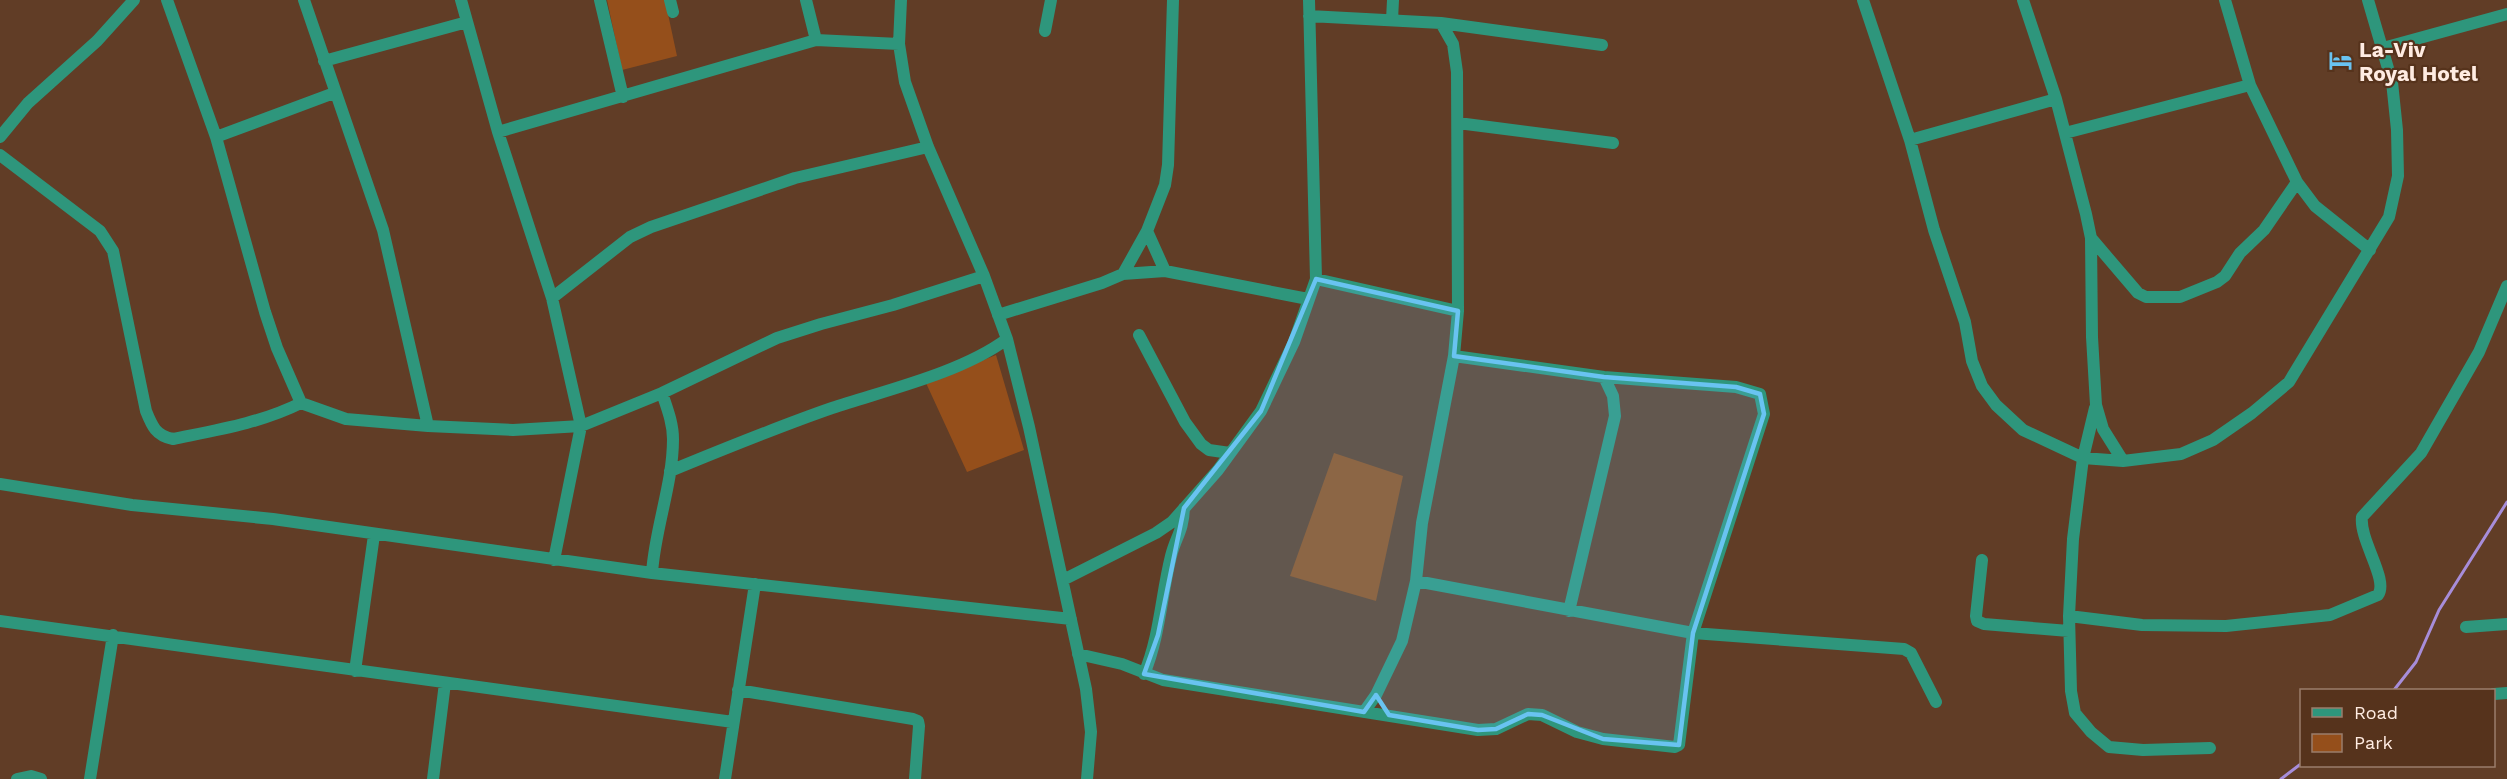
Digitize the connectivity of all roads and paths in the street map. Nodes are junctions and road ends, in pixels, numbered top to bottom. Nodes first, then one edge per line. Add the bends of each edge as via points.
1 (134, 0) edge
2 (167, 0) edge
3 (304, 0) edge
4 (461, 0) edge
5 (600, 0) edge
6 (806, 0) edge
7 (901, 0) edge
8 (1051, 0) edge
9 (1173, 0) edge
10 (1309, 0) edge
11 (1393, 0) edge
12 (1863, 0) edge
13 (2023, 0) edge
14 (2225, 0) edge
15 (2368, 0) edge
16 (2507, 14) edge
17 (1309, 16) junction
18 (1392, 20) junction
19 (467, 22) junction
20 (1441, 22) junction
21 (1046, 31) dead end
22 (816, 40) junction
23 (898, 44) junction
24 (1602, 45) dead end
25 (2383, 48) junction
26 (324, 61) junction
27 (2250, 85) junction
28 (334, 93) junction
29 (623, 97) junction
30 (2056, 99) junction
31 (1458, 123) junction
32 (498, 132) junction
33 (2065, 133) junction
34 (0, 137) edge
35 (216, 137) junction
36 (1910, 140) junction
37 (1613, 143) dead end
38 (928, 147) junction
39 (0, 155) edge
40 (2297, 182) junction
41 (1147, 231) junction
42 (2091, 238) junction
43 (2370, 250) junction
44 (1165, 271) junction
45 (1123, 274) junction
46 (984, 276) junction
47 (1316, 279) junction
48 (2507, 286) edge
49 (552, 298) junction
50 (1308, 299) junction
51 (1458, 311) junction
52 (998, 315) junction
53 (1139, 335) dead end
54 (1007, 339) junction
55 (1454, 356) junction
56 (1604, 377) junction
57 (662, 393) junction
58 (301, 403) junction
59 (2096, 405) junction
60 (428, 426) junction
61 (581, 426) junction
62 (1230, 453) junction
63 (2083, 458) junction
64 (2123, 460) junction
65 (670, 471) junction
66 (0, 484) edge
67 (1184, 508) junction
68 (374, 535) junction
69 (554, 560) junction
70 (1983, 560) dead end
71 (652, 573) junction
72 (1063, 580) junction
73 (1416, 581) junction
74 (755, 584) junction
75 (1569, 611) junction
76 (2069, 616) junction
77 (1071, 619) junction
78 (0, 621) edge
79 (2507, 624) edge
80 (2466, 627) dead end
81 (2069, 631) junction
82 (1693, 633) junction
83 (112, 635) junction
84 (1078, 654) junction
85 (355, 671) junction
86 (1144, 674) junction
87 (445, 683) junction
88 (738, 690) junction
89 (1376, 695) junction
90 (1936, 702) dead end
91 (1364, 711) junction
92 (1389, 715) junction
93 (733, 722) junction
94 (2210, 748) dead end
95 (17, 779) edge
96 (40, 779) edge
97 (90, 779) edge
98 (433, 779) edge
99 (725, 779) edge
100 (915, 779) edge
101 (1087, 779) edge

1 - 34 street via 97,41 28,103
2 - 35 street
3 - 26 street
4 - 19 street
5 - 29 street
6 - 22 street
7 - 23 street
8 - 21 street
9 - 41 street via 1168,165 1165,185
10 - 17 street
11 - 18 street
12 - 36 street
13 - 30 street
14 - 27 street
15 - 25 street
16 - 25 street
17 - 18 street
17 - 47 street
18 - 20 street
19 - 26 street
19 - 32 street
20 - 24 street
20 - 31 street via 1453,44
22 - 23 street
22 - 29 street
23 - 38 street via 904,82
25 - 43 street via 2392,82 2398,176 2389,217
26 - 28 street
27 - 33 street
27 - 40 street
28 - 35 street
28 - 60 street via 383,230
29 - 32 street
30 - 33 street
30 - 36 street
31 - 37 street
31 - 51 street
32 - 49 street
33 - 42 street
35 - 58 street via 265,312
36 - 63 street via 1982,386 2023,430
38 - 46 street
38 - 49 street via 795,178 651,227 630,237
39 - 58 street via 108,240 146,411 154,429 163,437 173,439 254,422
40 - 42 street via 2226,276 2180,297 2160,299 2138,293
40 - 43 street via 2316,206
41 - 44 street
41 - 45 street
42 - 59 street
43 - 64 street via 2289,382 2213,440 2181,454
44 - 45 street
44 - 50 street
45 - 52 street
46 - 52 street
46 - 57 street via 777,338
47 - 50 street
47 - 51 street
48 - 76 street via 2479,352 2421,453 2362,517 2362,534 2380,581 2378,596 2330,615 2226,626 2142,625
49 - 61 street
50 - 62 street via 1274,386
51 - 55 street
52 - 54 street
53 - 62 street via 1185,422 1201,444 1209,450
54 - 65 street via 996,348 947,369 798,420
54 - 72 street
55 - 56 street
55 - 73 street via 1422,523
56 - 75 street via 1613,396 1615,416
56 - 82 street via 1736,387 1760,394 1764,414
57 - 61 street
57 - 65 street via 673,437
58 - 60 street via 346,419
59 - 63 street
59 - 64 street via 2103,429
60 - 61 street via 513,430
61 - 69 street
62 - 67 street
63 - 64 street
63 - 76 street via 2075,512
65 - 71 street
66 - 68 street
67 - 72 street via 1156,533
67 - 86 street via 1182,529 1171,556 1158,634
68 - 69 street
68 - 85 street
69 - 71 street
70 - 81 street via 1977,621
71 - 74 street
72 - 77 street
73 - 75 street
73 - 89 street via 1402,641
74 - 77 street
74 - 88 street
75 - 82 street
76 - 81 street
77 - 84 street
78 - 83 street
79 - 80 street
81 - 94 street via 2070,692 2075,713 2109,747
82 - 90 street via 1904,650 1911,653
82 - 92 street via 1682,740 1675,747 1603,739 1576,732 1542,715 1528,714 1496,729 1478,730
83 - 85 street
83 - 97 street
84 - 86 street via 1122,664
84 - 101 street via 1091,732
85 - 87 street
86 - 91 street
87 - 93 street
87 - 98 street
88 - 93 street
88 - 100 street via 913,719 919,726
89 - 91 street
89 - 92 street
91 - 92 street
93 - 99 street
95 - 96 street

